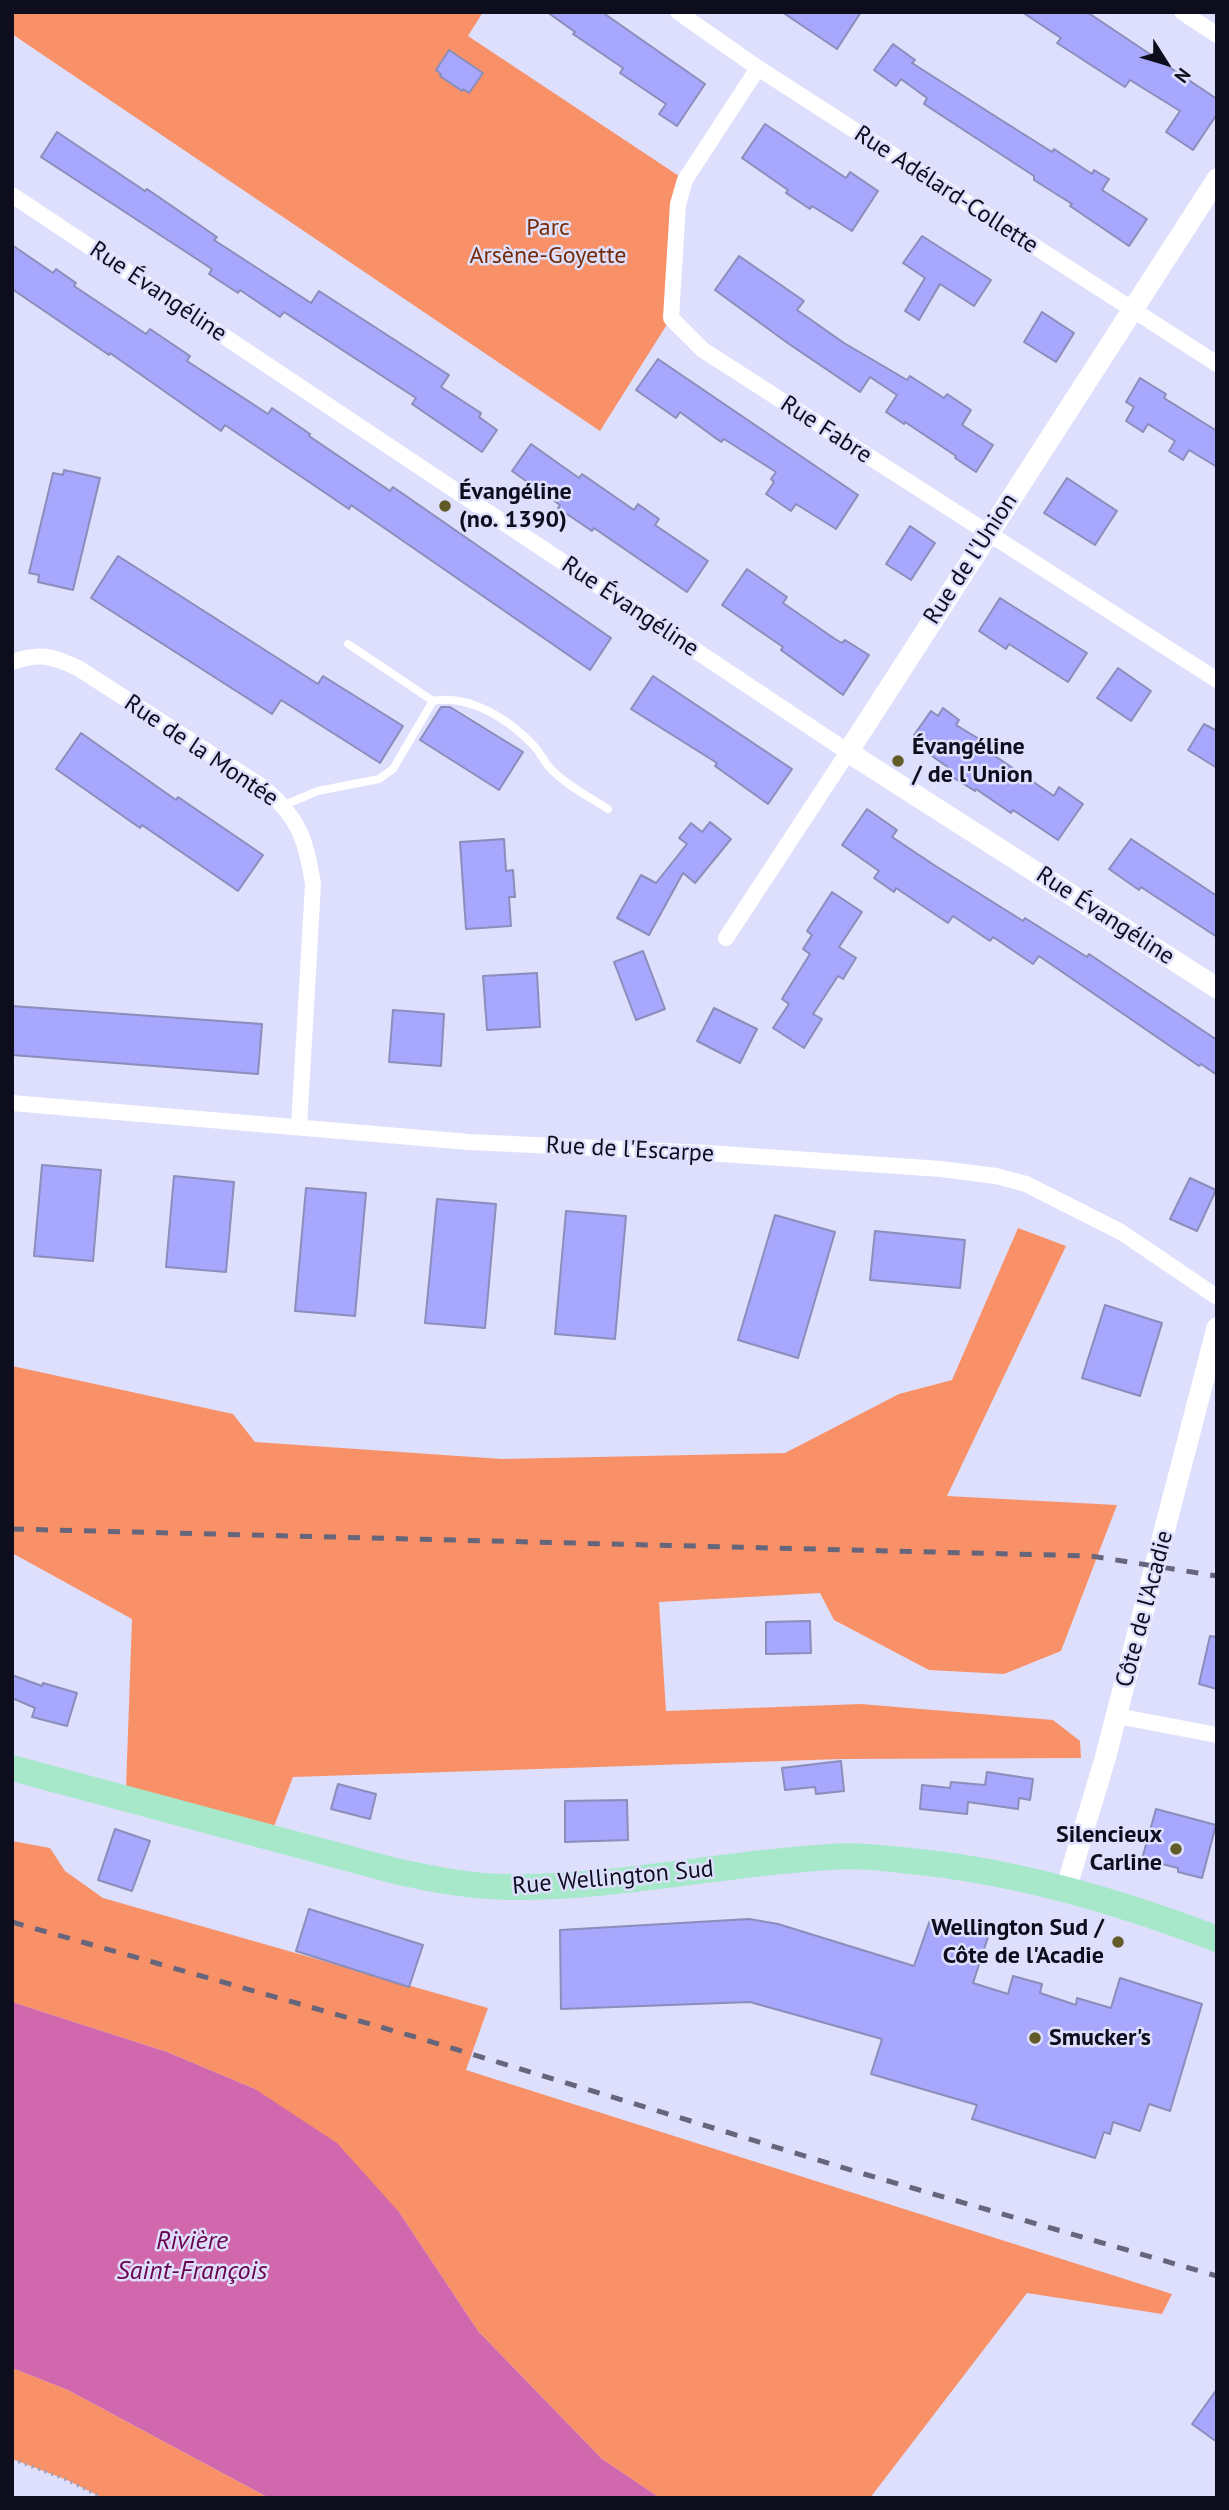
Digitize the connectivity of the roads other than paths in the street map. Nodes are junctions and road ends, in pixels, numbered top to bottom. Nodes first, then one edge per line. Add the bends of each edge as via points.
1 (678, 12) edge
2 (1182, 12) edge
3 (1217, 35) edge
4 (758, 68) junction
5 (1217, 179) edge
6 (12, 195) edge
7 (1133, 311) junction
8 (1217, 364) edge
9 (987, 534) junction
10 (348, 644) dead end
11 (12, 662) edge
12 (1217, 680) edge
13 (433, 701) junction
14 (848, 752) junction
15 (284, 805) junction
16 (608, 809) dead end
17 (726, 938) dead end
18 (1217, 988) edge
19 (12, 1103) edge
20 (299, 1127) junction
21 (1217, 1297) edge
22 (1217, 1328) edge
23 (1117, 1716) junction
24 (1217, 1735) edge
25 (12, 1768) edge
26 (1066, 1889) junction
27 (1217, 1939) edge

1 - 4 street, Rue Adélard-Collette
2 - 3 street
4 - 7 street, Rue Adélard-Collette
4 - 9 street, Rue Fabre via 685,180 678,204 671,318 703,350
5 - 7 street, Rue de l'Union
6 - 14 street, Rue Évangéline
7 - 8 street, Rue Adélard-Collette
7 - 9 street, Rue de l'Union
9 - 12 street, Rue Fabre
9 - 14 street, Rue de l'Union
10 - 13 lane
11 - 15 street, Rue de la Montée via 37,654 78,668
13 - 15 lane via 393,769 379,779 318,791
13 - 16 lane via 465,701 500,718 535,746 551,770
14 - 17 street, Rue de l'Union
14 - 18 street, Rue Évangéline
15 - 20 street, Rue de la Montée via 300,830 313,884
19 - 20 street, Rue de l'Escarpe
20 - 21 street, Rue de l'Escarpe via 996,1176 1026,1184 1121,1232
22 - 23 street, Côte de l'Acadie
23 - 24 street
23 - 26 street, Côte de l'Acadie
25 - 26 main road, Rue Wellington Sud via 394,1871 468,1884 563,1886 764,1863 867,1857 983,1870
26 - 27 main road, Rue Wellington Sud

